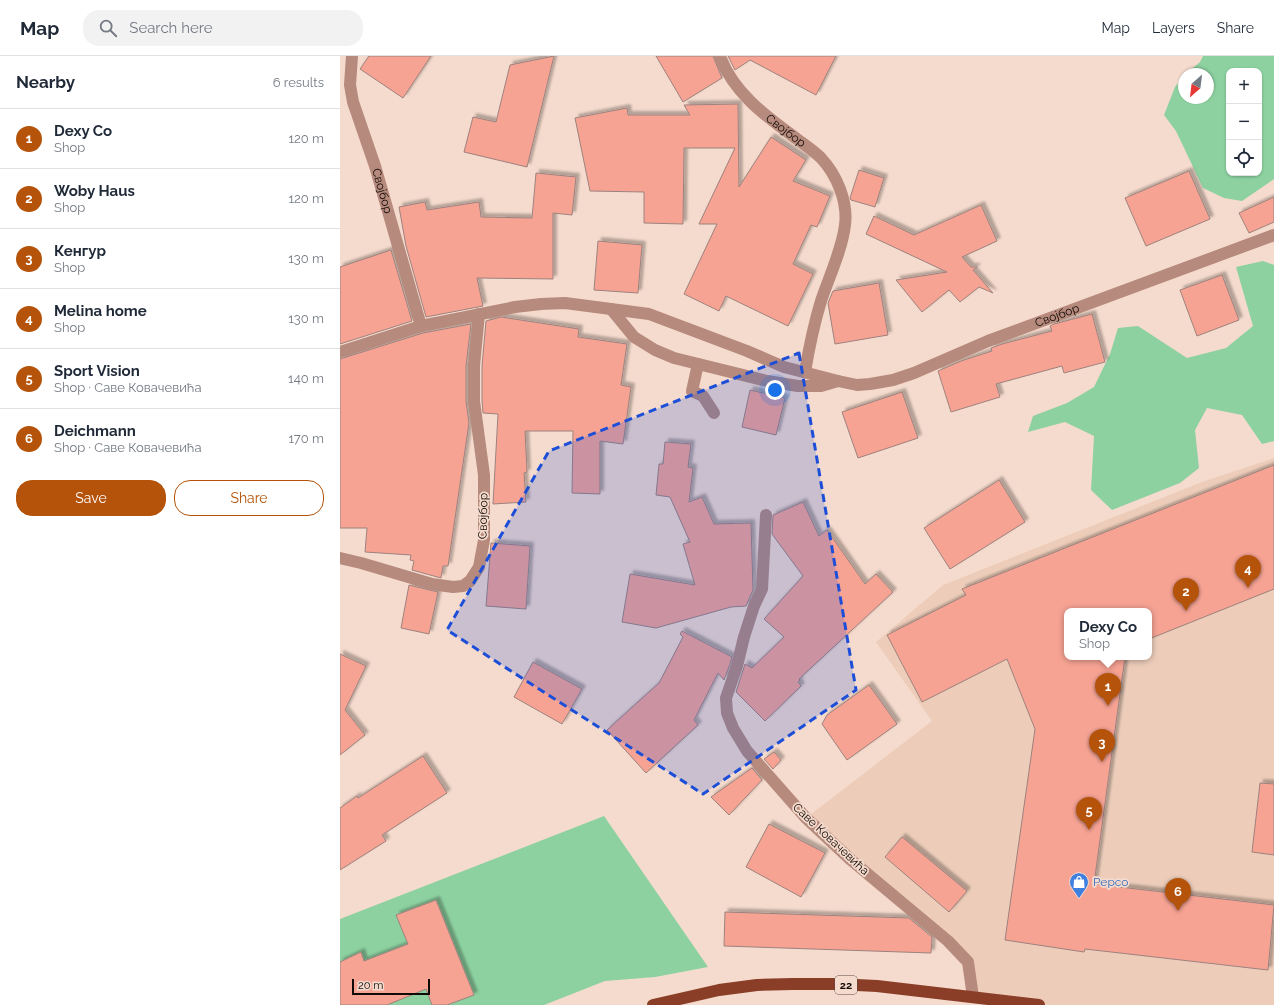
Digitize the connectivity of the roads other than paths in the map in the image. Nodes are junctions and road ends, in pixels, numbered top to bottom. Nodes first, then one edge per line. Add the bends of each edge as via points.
1 (352, 56) edge
2 (720, 56) edge
3 (1274, 235) edge
4 (611, 309) junction
5 (479, 314) junction
6 (421, 326) junction
7 (340, 352) edge
8 (698, 364) junction
9 (805, 372) junction
10 (838, 381) junction
11 (714, 413) dead end
12 (766, 515) dead end
13 (340, 558) edge
14 (972, 997) junction
15 (653, 1005) edge
16 (1039, 1005) edge

1 - 6 street, Својбор via 350,85 353,102 375,166
2 - 9 street, Својбор via 733,83 769,119 820,158 832,172 839,187 845,224 842,241 814,325
3 - 10 street, Својбор via 988,341 914,373 870,384 857,385
4 - 5 street, Својбор via 566,303 541,304
4 - 8 street, Својбор via 634,337 644,344 674,358
4 - 9 street, Својбор via 650,314 784,367
5 - 6 street, Својбор
5 - 13 street, Својбор via 474,366 474,401 484,475 484,540 479,568 467,584 453,587 432,584
6 - 7 street, Својбор
8 - 10 street, Својбор via 798,386 821,386
8 - 11 street via 692,390 703,396
9 - 10 street, Својбор
12 - 14 street, Саве Ковачевића via 762,590 754,606 726,698 727,713 733,728 747,751 806,818 851,860 948,941 968,962
14 - 15 main road, 22 via 877,986 793,984 719,990
14 - 16 main road, 22

